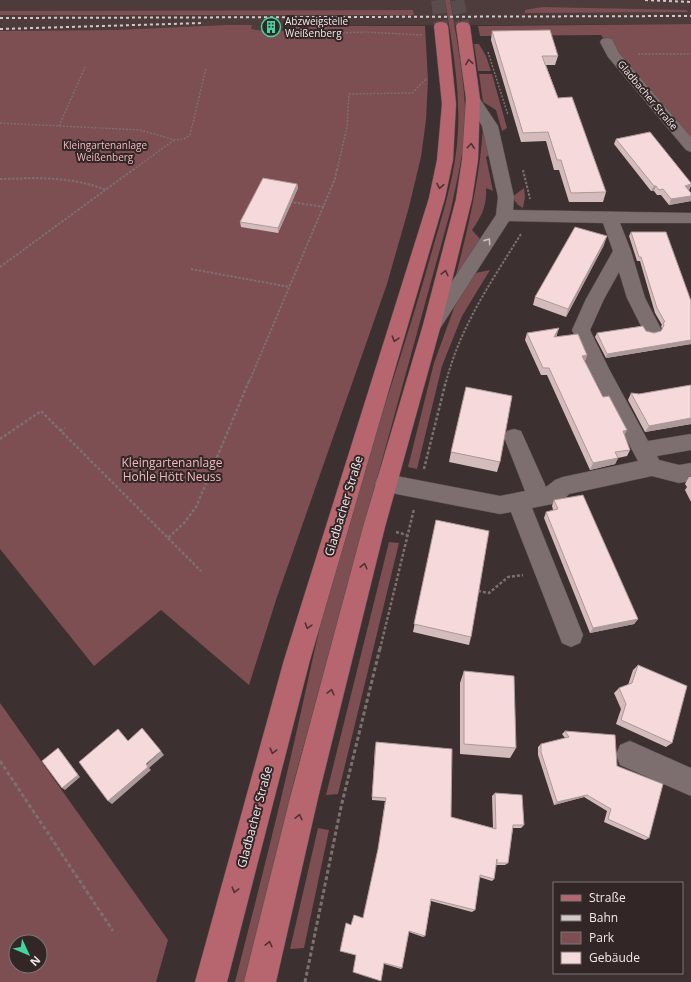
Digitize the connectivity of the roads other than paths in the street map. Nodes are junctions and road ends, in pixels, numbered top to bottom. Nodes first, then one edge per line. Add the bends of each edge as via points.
1 (463, 26) tunnel mouth
2 (436, 30) tunnel mouth
3 (610, 48) road end
4 (473, 99) junction
5 (691, 147) edge
6 (504, 214) junction
7 (609, 217) junction
8 (691, 218) edge
9 (622, 251) junction
10 (432, 325) junction
11 (652, 328) dead end
12 (514, 437) dead end
13 (691, 442) edge
14 (648, 459) junction
15 (691, 472) edge
16 (386, 483) junction
17 (529, 500) junction
18 (571, 635) dead end
19 (630, 755) dead end
20 (691, 782) edge
21 (212, 979) edge
22 (260, 982) edge

4 -> 1 main road
2 -> 21 main road, Gladbacher Straße via 445,62 449,104 448,132 437,198 298,660
3 - 5 street, Gladbacher Straße
4 - 6 street via 490,126 506,197
10 -> 4 main road via 464,199 470,160
6 - 7 street via 527,217
10 -> 6 street via 498,227
7 - 8 street
7 - 9 street
9 - 11 street via 636,298
9 - 14 street via 581,330 599,369
10 - 16 main road
12 - 17 street
13 - 14 street
14 - 15 street via 679,474
14 - 17 street via 563,486 554,495
16 - 17 street via 500,505
22 -> 16 main road via 304,798
17 - 18 street via 545,571
19 - 20 street

